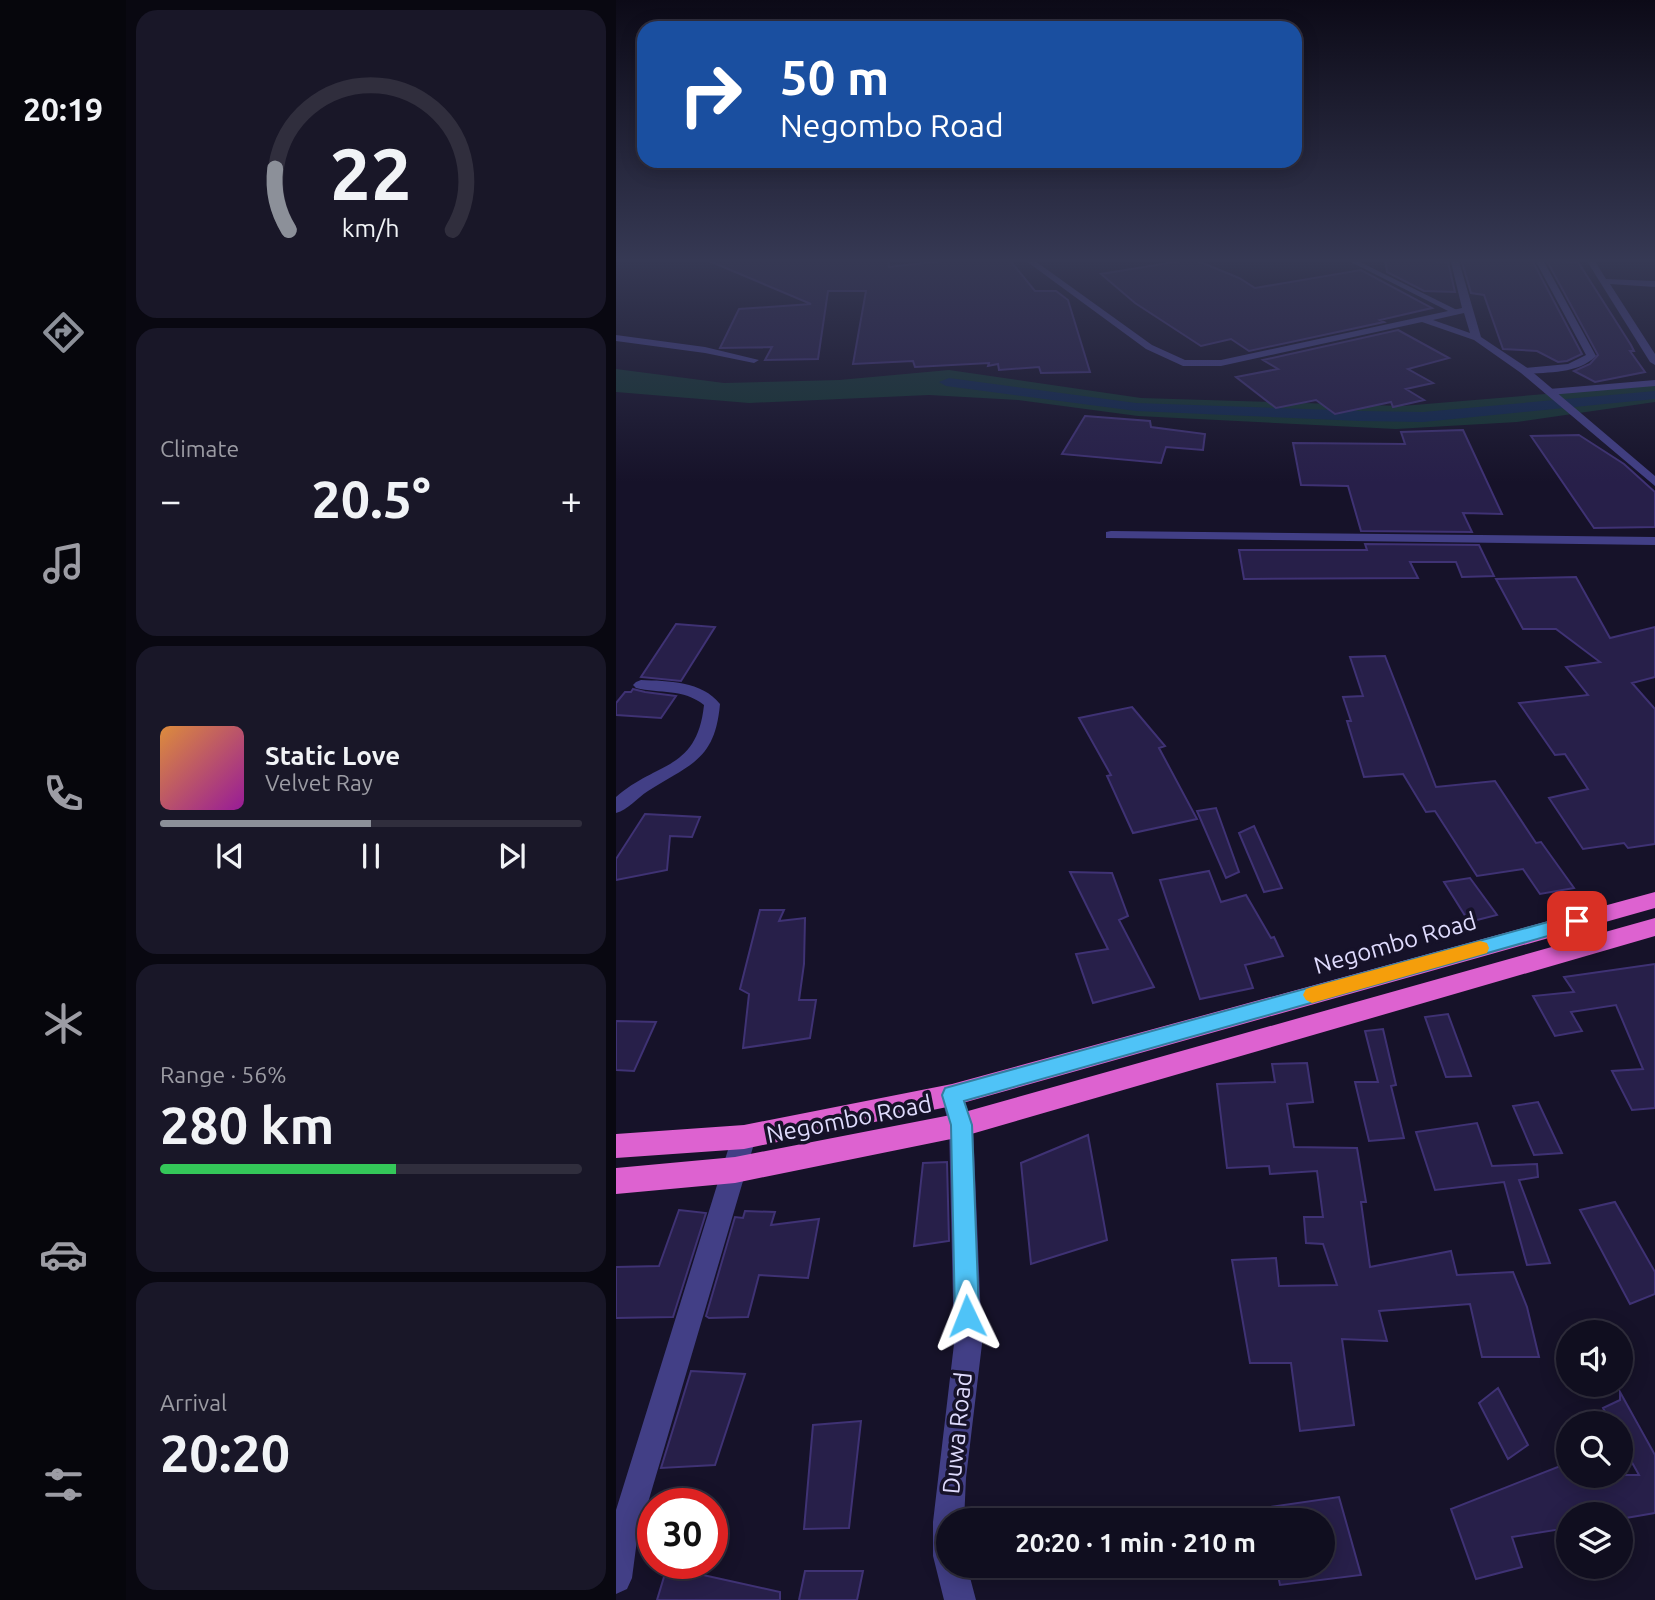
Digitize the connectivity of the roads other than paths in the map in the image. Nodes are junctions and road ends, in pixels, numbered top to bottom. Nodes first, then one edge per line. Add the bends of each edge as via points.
1 (1129, 333) edge
2 (1363, 333) edge
3 (1461, 333) edge
4 (1474, 333) edge
5 (1578, 333) edge
6 (1636, 333) edge
7 (616, 338) edge
8 (1477, 338) junction
9 (754, 360) dead end
10 (1655, 362) edge
11 (1525, 371) junction
12 (1655, 383) edge
13 (1549, 392) junction
14 (1655, 482) edge
15 (1111, 535) dead end
16 (1655, 541) edge
17 (641, 685) dead end
18 (616, 807) edge
19 (1655, 900) edge
20 (1655, 926) edge
21 (952, 1095) junction
22 (961, 1125) junction
23 (744, 1137) junction
24 (616, 1146) edge
25 (735, 1170) junction
26 (616, 1181) edge
27 (949, 1508) edge
28 (619, 1543) edge
29 (616, 1578) edge
30 (954, 1578) edge
31 (960, 1600) edge

1 - 2 street via 1183,363 1221,363
3 - 8 street
4 - 8 street
5 - 11 street via 1591,356 1586,360
6 - 10 street
7 - 9 street
8 - 11 street
11 - 13 street
12 - 13 street
13 - 14 street
15 - 16 street
17 - 18 street via 680,686 702,694 712,704 710,731 690,760 630,791
19 - 21 highway, Negombo Road
20 - 22 highway, Negombo Road
21 - 22 street, Duwa Road
21 - 23 highway, Negombo Road
22 - 25 highway, Negombo Road
22 - 27 street, Duwa Road via 968,1344
23 - 24 highway, Negombo Road
23 - 25 street
25 - 26 highway, Negombo Road
25 - 28 street
28 - 29 street
30 - 31 street

